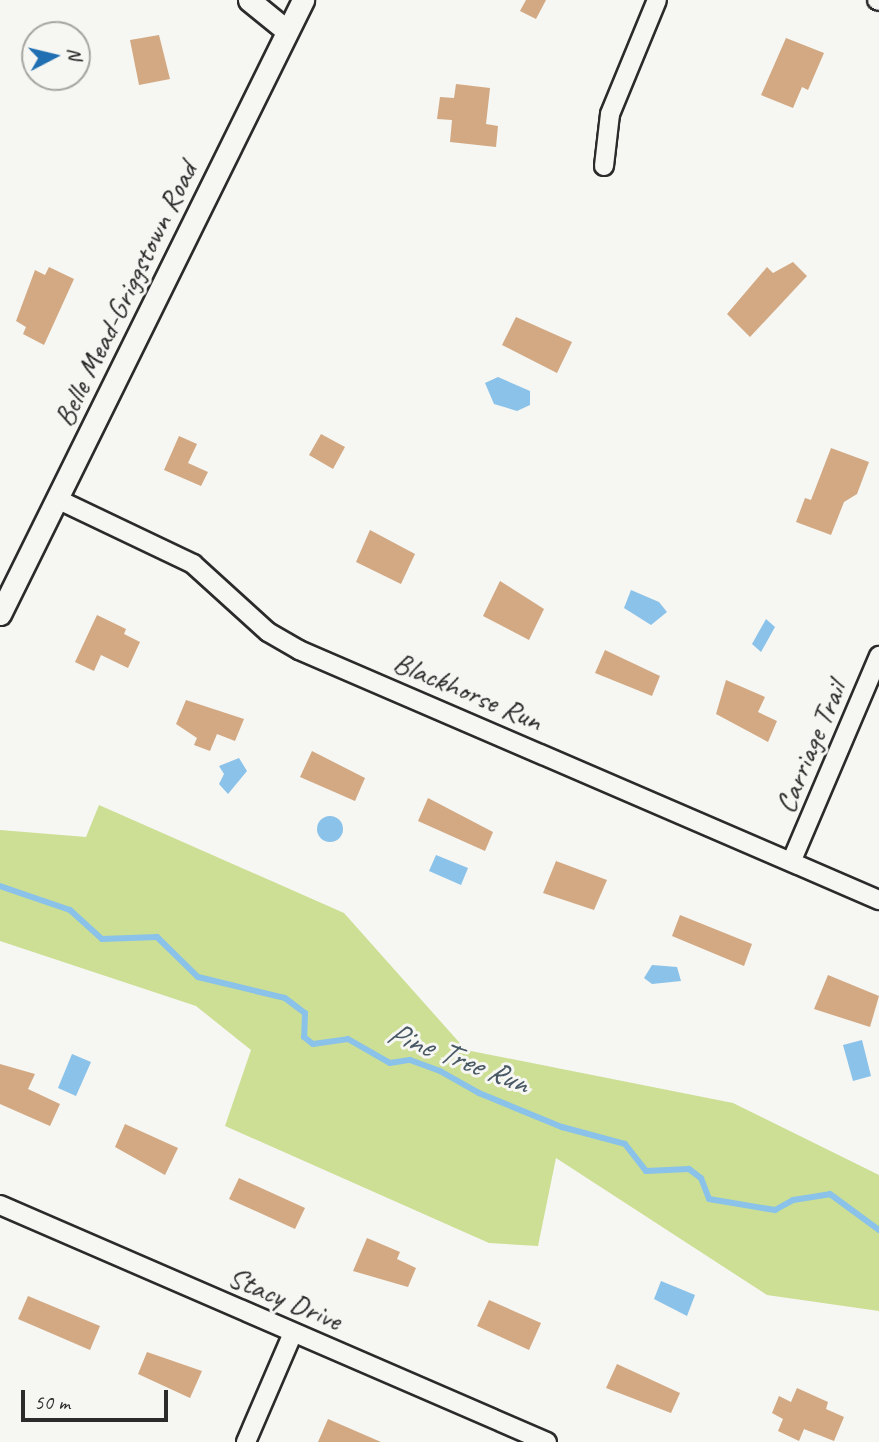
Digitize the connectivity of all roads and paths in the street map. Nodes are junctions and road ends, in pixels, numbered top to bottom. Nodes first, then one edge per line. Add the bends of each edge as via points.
1 (249, 0) edge
2 (303, 0) edge
3 (657, 0) edge
4 (287, 31) junction
5 (604, 166) dead end
6 (57, 499) junction
7 (0, 614) edge
8 (879, 656) edge
9 (792, 860) junction
10 (879, 900) edge
11 (0, 1205) edge
12 (293, 1333) junction
13 (246, 1442) edge
14 (547, 1442) edge

1 - 4 street
2 - 4 street, Belle Mead-Griggstown Road
3 - 5 street via 614,102
4 - 6 street, Belle Mead-Griggstown Road
6 - 7 street, Belle Mead-Griggstown Road
6 - 9 street, Blackhorse Run via 193,564 268,632 299,650
8 - 9 street, Carriage Trail
9 - 10 street, Blackhorse Run
11 - 12 street, Stacy Drive
12 - 13 street
12 - 14 street, Stacy Drive

